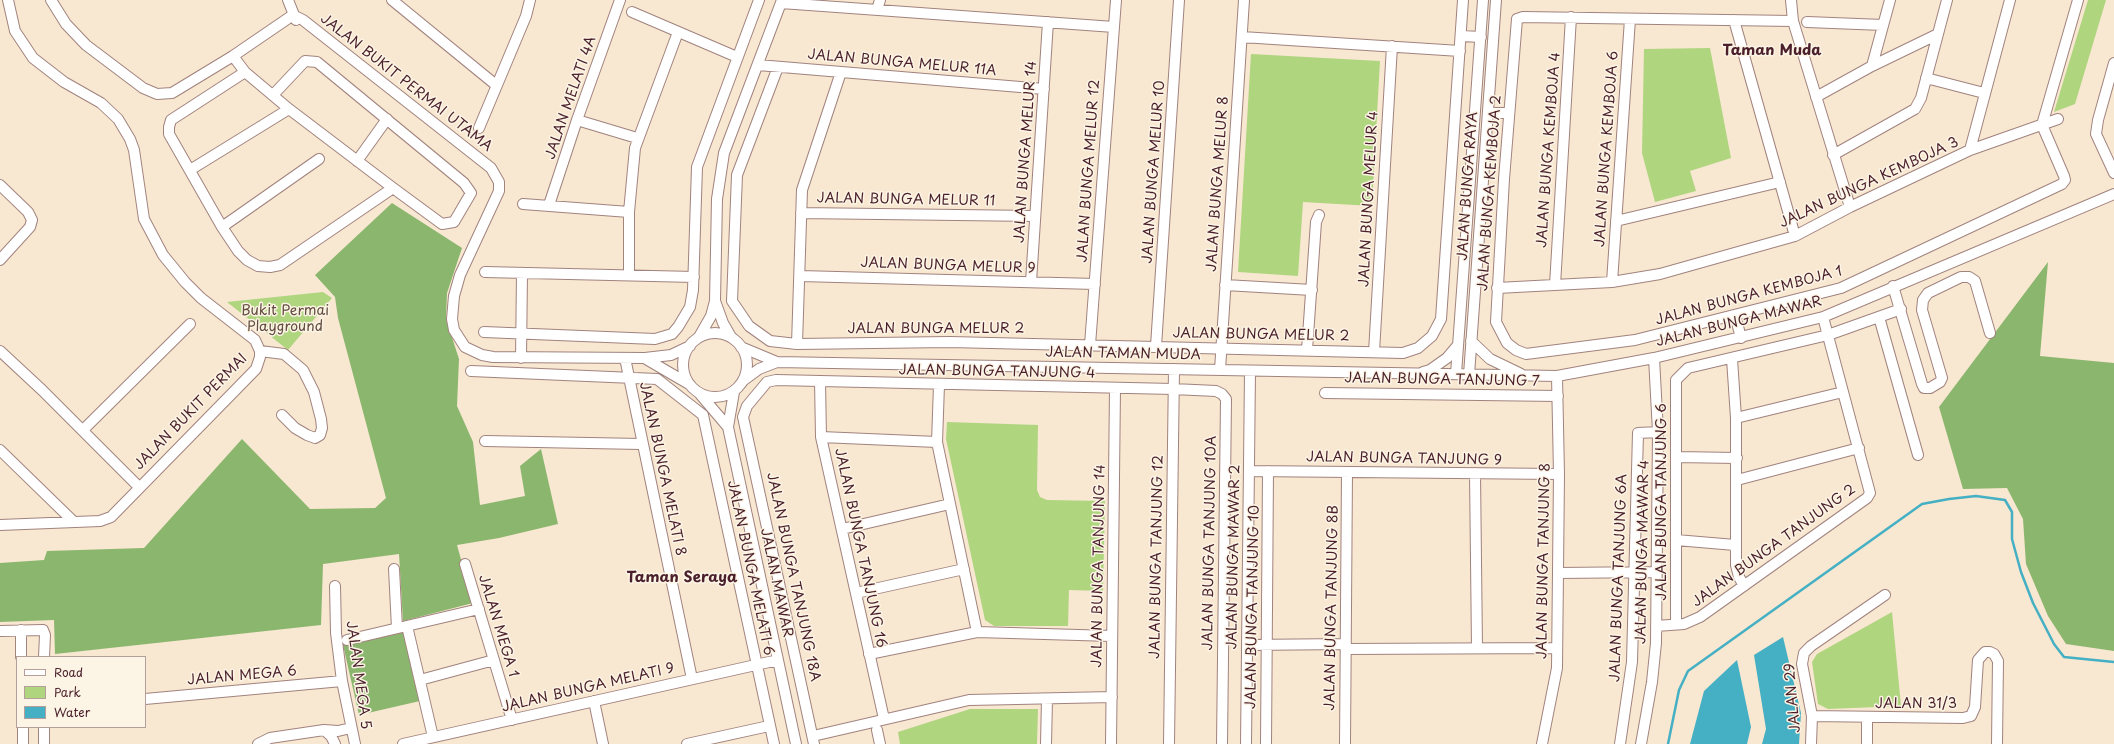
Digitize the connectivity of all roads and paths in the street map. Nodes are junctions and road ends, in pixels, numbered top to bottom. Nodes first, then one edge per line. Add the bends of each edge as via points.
1 (8, 0) edge
2 (52, 0) edge
3 (288, 0) edge
4 (392, 0) edge
5 (530, 0) edge
6 (620, 0) edge
7 (1116, 0) edge
8 (1179, 0) edge
9 (1244, 0) edge
10 (1463, 0) edge
11 (1483, 0) edge
12 (1496, 0) edge
13 (1790, 0) edge
14 (1890, 0) edge
15 (1947, 0) edge
16 (2010, 0) edge
17 (2078, 0) edge
18 (755, 1) edge
19 (782, 1) edge
20 (803, 2) edge
21 (878, 5) edge
22 (632, 12) dead end
23 (293, 15) junction
24 (1571, 18) junction
25 (1630, 18) junction
26 (1734, 20) junction
27 (1793, 21) junction
28 (1048, 22) junction
29 (1807, 22) dead end
30 (1883, 25) junction
31 (1114, 27) junction
32 (678, 32) junction
33 (1938, 34) junction
34 (1242, 36) junction
35 (1461, 36) junction
36 (1481, 37) junction
37 (1392, 46) junction
38 (1460, 51) junction
39 (233, 56) junction
40 (736, 57) junction
41 (758, 65) junction
42 (2114, 65) edge
43 (1872, 66) junction
44 (778, 67) junction
45 (245, 72) junction
46 (842, 72) junction
47 (1926, 78) junction
48 (496, 86) junction
49 (1044, 89) junction
50 (1984, 93) junction
51 (273, 95) junction
52 (1816, 97) junction
53 (289, 109) junction
54 (1488, 113) junction
55 (1508, 113) junction
56 (387, 119) junction
57 (2058, 119) dead end
58 (577, 120) junction
59 (2042, 125) junction
60 (479, 128) dead end
61 (637, 138) junction
62 (1970, 150) junction
63 (1833, 155) junction
64 (319, 159) dead end
65 (357, 161) junction
66 (2113, 167) edge
67 (190, 170) junction
68 (1780, 182) junction
69 (0, 185) edge
70 (393, 188) junction
71 (2114, 194) edge
72 (523, 204) dead end
73 (549, 205) junction
74 (1850, 207) junction
75 (629, 212) junction
76 (801, 213) junction
77 (1319, 215) dead end
78 (1035, 216) junction
79 (1616, 221) junction
80 (222, 227) junction
81 (1796, 236) junction
82 (0, 260) edge
83 (485, 272) dead end
84 (522, 273) junction
85 (629, 275) junction
86 (800, 276) junction
87 (694, 277) junction
88 (1031, 282) junction
89 (1612, 282) junction
90 (1094, 284) junction
91 (1225, 285) junction
92 (1555, 285) junction
93 (1893, 286) junction
94 (1498, 288) junction
95 (1312, 290) junction
96 (715, 301) junction
97 (1901, 309) junction
98 (1735, 315) junction
99 (1823, 317) junction
100 (1879, 317) junction
101 (190, 324) dead end
102 (484, 332) dead end
103 (1990, 332) dead end
104 (522, 334) junction
105 (1828, 335) junction
106 (700, 337) junction
107 (731, 337) junction
108 (1741, 338) junction
109 (1471, 342) junction
110 (797, 344) junction
111 (1090, 345) junction
112 (1458, 345) junction
113 (690, 346) junction
114 (741, 346) junction
115 (1156, 346) junction
116 (1221, 350) junction
117 (1307, 350) junction
118 (0, 351) edge
119 (260, 351) junction
120 (1374, 352) junction
121 (1526, 354) joint
122 (521, 358) junction
123 (625, 358) junction
124 (645, 358) junction
125 (1654, 358) junction
126 (1732, 359) junction
127 (777, 362) junction
128 (1174, 369) junction
129 (1220, 370) junction
130 (1250, 371) junction
131 (471, 372) dead end
132 (1413, 374) junction
133 (1456, 374) junction
134 (1469, 375) junction
135 (628, 376) junction
136 (1557, 376) junction
137 (1529, 377) junction
138 (744, 380) junction
139 (820, 381) junction
140 (689, 384) junction
141 (939, 385) junction
142 (1116, 388) junction
143 (1173, 389) junction
144 (734, 392) junction
145 (1843, 392) junction
146 (1325, 393) dead end
147 (700, 394) junction
148 (1558, 396) junction
149 (282, 415) dead end
150 (743, 416) joint
151 (1736, 418) junction
152 (728, 427) junction
153 (83, 430) junction
154 (1658, 432) junction
155 (821, 437) junction
156 (485, 441) dead end
157 (937, 442) junction
158 (641, 444) junction
159 (1859, 448) junction
160 (0, 450) edge
161 (1918, 455) dead end
162 (1677, 458) junction
163 (1736, 458) junction
164 (1268, 471) junction
165 (1249, 472) junction
166 (1347, 472) junction
167 (1475, 473) junction
168 (1559, 474) junction
169 (1737, 480) junction
170 (139, 487) junction
171 (950, 504) junction
172 (74, 522) junction
173 (0, 524) edge
174 (842, 528) junction
175 (1676, 540) junction
176 (1735, 545) junction
177 (465, 564) dead end
178 (394, 568) dead end
179 (964, 569) junction
180 (1657, 572) junction
181 (1558, 573) junction
182 (1635, 573) junction
183 (335, 586) dead end
184 (1744, 586) junction
185 (856, 593) junction
186 (1885, 595) dead end
187 (479, 609) junction
188 (1676, 624) junction
189 (407, 626) junction
190 (1656, 626) junction
191 (397, 628) junction
192 (21, 630) junction
193 (0, 631) edge
194 (977, 632) junction
195 (1112, 636) junction
196 (347, 640) dead end
197 (1247, 645) junction
198 (1266, 645) junction
199 (1346, 647) junction
200 (1477, 648) junction
201 (1557, 648) junction
202 (869, 654) junction
203 (21, 656) edge
204 (44, 656) edge
205 (494, 660) junction
206 (778, 660) junction
207 (756, 665) junction
208 (692, 679) junction
209 (420, 680) junction
210 (342, 681) junction
211 (1047, 698) junction
212 (1112, 698) junction
213 (146, 699) edge
214 (594, 701) junction
215 (1812, 716) junction
216 (1867, 718) junction
217 (512, 720) junction
218 (884, 720) junction
219 (769, 726) junction
220 (23, 728) edge
221 (44, 728) edge
222 (351, 728) junction
223 (324, 730) junction
224 (877, 730) dead end
225 (338, 731) junction
226 (433, 737) junction
227 (813, 740) edge
228 (715, 741) edge
229 (335, 743) edge
230 (23, 744) edge
231 (44, 744) edge
232 (258, 744) edge
233 (355, 744) edge
234 (403, 744) edge
235 (603, 744) edge
236 (687, 744) edge
237 (774, 744) edge
238 (796, 744) edge
239 (880, 744) edge
240 (1046, 744) edge
241 (1111, 744) edge
242 (1169, 744) edge
243 (1222, 744) edge
244 (1246, 744) edge
245 (1266, 744) edge
246 (1345, 744) edge
247 (1542, 744) edge
248 (1620, 744) edge
249 (1641, 744) edge
250 (1811, 744) edge
251 (1867, 744) edge
252 (1997, 744) edge

1 - 119 street, JALAN BUKIT PERMAI via 15,31 33,58 64,82 110,110 124,127 134,150 144,219 163,255 201,298 255,340
2 - 39 street via 66,24 86,45 149,92 172,93
3 - 23 street, JALAN BUKIT PERMAI UTAMA
4 - 48 street
5 - 48 street via 526,16
6 - 58 street, JALAN MELATI 4A
7 - 31 street, JALAN BUNGA MELUR 12
8 - 115 street, JALAN BUNGA MELUR 10
9 - 34 street, JALAN BUNGA MELUR 8
10 - 35 street, JALAN BUNGA MELUR 2
11 - 36 street, JALAN BUNGA RAYA
12 - 54 street, JALAN BUNGA RAYA
13 - 27 street
14 - 30 street
15 - 33 street
16 - 50 street, JALAN BUNGA KEMBOJA 3
17 - 59 street
18 - 40 street
19 - 20 street
19 - 41 street
20 - 21 street
21 - 28 street
22 - 32 street
23 - 39 street
23 - 122 street, JALAN BUKIT PERMAI UTAMA via 299,25 487,173 497,178 499,191 460,275 454,296 452,319 459,340 469,349 493,357
24 - 25 street
24 - 55 street, JALAN BUNGA KEMBOJA 2 via 1517,19
24 - 92 street, JALAN BUNGA KEMBOJA 4
25 - 26 street
25 - 79 street, JALAN BUNGA KEMBOJA 6
26 - 27 street
26 - 68 street
27 - 52 street
28 - 31 street
28 - 49 street, JALAN BUNGA MELUR 14
29 - 30 street
30 - 43 street
31 - 90 street, JALAN BUNGA MELUR 12
32 - 40 street
32 - 61 street
33 - 43 street
33 - 47 street
34 - 37 street
34 - 91 street, JALAN BUNGA MELUR 8
35 - 36 street
35 - 38 street, JALAN BUNGA MELUR 2
36 - 112 street, JALAN BUNGA RAYA
37 - 38 street
37 - 120 street, JALAN BUNGA MELUR 4
38 - 120 street, JALAN BUNGA MELUR 2 via 1442,319 1432,336 1418,348 1403,353
39 - 45 street
40 - 87 street via 697,167
41 - 44 street, JALAN BUNGA MELUR 11A
41 - 96 street via 724,153 719,176
42 - 66 street via 2096,134
43 - 52 street
44 - 46 street, JALAN BUNGA MELUR 11A
44 - 110 street, JALAN BUNGA MELUR 2 via 737,175 732,301 749,326 770,341
45 - 51 street
45 - 67 street via 171,120 169,134
46 - 49 street, JALAN BUNGA MELUR 11A
46 - 76 street via 802,190
47 - 50 street
47 - 63 street via 1915,109
48 - 60 street
49 - 78 street, JALAN BUNGA MELUR 14
50 - 62 street, JALAN BUNGA KEMBOJA 3
51 - 53 street
51 - 56 street via 305,60 317,62
52 - 63 street
53 - 65 street
53 - 67 street
54 - 55 street
54 - 109 street, JALAN BUNGA RAYA
55 - 94 street, JALAN BUNGA KEMBOJA 2
56 - 65 street
56 - 70 street via 464,183 471,192 454,222 442,224
57 - 59 street, JALAN BUNGA KEMBOJA 3
58 - 61 street
58 - 73 street, JALAN MELATI 4A
59 - 62 street, JALAN BUNGA KEMBOJA 3
59 - 98 street, JALAN BUNGA KEMBOJA 1 via 2064,176 2062,184 1841,288
61 - 75 street
62 - 74 street, JALAN BUNGA KEMBOJA 3
63 - 74 street
64 - 80 street
65 - 70 street
67 - 80 street
68 - 79 street
68 - 81 street
69 - 82 street via 28,212 32,220 30,228
70 - 80 street via 280,265 258,266 247,260
71 - 93 street, JALAN BUNGA MAWAR
72 - 73 street
73 - 75 street
74 - 81 street, JALAN BUNGA KEMBOJA 3
75 - 85 street
76 - 78 street, JALAN BUNGA MELUR 11
76 - 86 street
77 - 95 street via 1316,222
78 - 88 street, JALAN BUNGA MELUR 14
79 - 89 street, JALAN BUNGA KEMBOJA 6
81 - 89 street, JALAN BUNGA KEMBOJA 3 via 1660,274
83 - 84 street
84 - 85 street
84 - 104 street
85 - 87 street
86 - 88 street, JALAN BUNGA MELUR 9
86 - 110 street
87 - 104 street via 690,307 672,334 664,337 654,339
88 - 90 street, JALAN BUNGA MELUR 9
89 - 92 street, JALAN BUNGA KEMBOJA 3
90 - 111 street, JALAN BUNGA MELUR 12
91 - 95 street
91 - 116 street, JALAN BUNGA MELUR 8
92 - 94 street, JALAN BUNGA KEMBOJA 3
93 - 97 street
93 - 99 street, JALAN BUNGA MAWAR
94 - 121 street, JALAN BUNGA KEMBOJA 2 via 1496,322 1500,333 1516,350
95 - 117 street
96 - 106 street via 711,316
96 - 107 street
97 - 100 street
97 - 103 street via 1924,388 1930,388 1942,378 1922,310 1923,300 1928,293 1961,277 1969,277 1975,281
98 - 108 street
98 - 121 street, JALAN BUNGA KEMBOJA 1 via 1635,340
99 - 105 street, JALAN BUNGA TANJUNG 2
99 - 108 street, JALAN BUNGA MAWAR
100 - 105 street
100 - 161 street
101 - 153 street
102 - 104 street
104 - 122 street
105 - 126 street
105 - 145 street, JALAN BUNGA TANJUNG 2
106 - 107 street via 710,334
106 - 113 street
107 - 114 street
108 - 125 street, JALAN BUNGA MAWAR
109 - 134 street, JALAN BUNGA RAYA
109 - 137 street via 1499,365
110 - 111 street, JALAN BUNGA MELUR 2 via 950,342
111 - 115 street, JALAN BUNGA MELUR 2
112 - 132 street via 1439,365
112 - 133 street, JALAN BUNGA RAYA
113 - 124 street, JALAN BUKIT PERMAI UTAMA via 671,355
113 - 140 street via 684,361 685,377
114 - 127 street, JALAN TAMAN MUDA
114 - 138 street via 747,363
115 - 116 street, JALAN BUNGA MELUR 2
116 - 117 street, JALAN BUNGA MELUR 2
116 - 129 street, JALAN BUNGA MELUR 8
117 - 120 street, JALAN BUNGA MELUR 2
118 - 153 street, JALAN BUKIT PERMAI
119 - 149 street via 284,354 303,370 314,392 321,419 320,435 315,438 307,435 295,428
119 - 170 street, JALAN BUKIT PERMAI via 256,368
122 - 123 street, JALAN BUKIT PERMAI UTAMA
123 - 124 street, JALAN BUKIT PERMAI UTAMA
123 - 135 street, JALAN BUNGA MELATI 8
124 - 140 street, JALAN BUKIT PERMAI UTAMA
125 - 136 street, JALAN BUNGA MAWAR
125 - 154 street, JALAN BUNGA MAWAR 4
126 - 151 street
126 - 162 street, JALAN BUNGA TANJUNG 6 via 1688,368 1676,380
127 - 128 street, JALAN TAMAN MUDA
127 - 138 street, JALAN TAMAN MUDA via 759,369
128 - 129 street, JALAN TAMAN MUDA
128 - 143 street, JALAN BUNGA TANJUNG 12
129 - 130 street, JALAN TAMAN MUDA
130 - 132 street, JALAN TAMAN MUDA
130 - 165 street, JALAN BUNGA MAWAR 2
131 - 135 street
132 - 133 street, JALAN TAMAN MUDA
133 - 134 street, JALAN TAMAN MUDA
134 - 137 street, JALAN BUNGA MAWAR
135 - 158 street, JALAN BUNGA MELATI 8
135 - 207 street, JALAN BUNGA MELATI 6 via 657,379 703,415
136 - 137 street, JALAN BUNGA MAWAR
136 - 148 street, JALAN BUNGA TANJUNG 8
138 - 144 street
139 - 141 street, JALAN BUNGA TANJUNG 4
139 - 150 street, JALAN BUNGA TANJUNG 4 via 767,382 747,406
139 - 155 street, JALAN BUNGA TANJUNG 16
140 - 147 street
141 - 142 street, JALAN BUNGA TANJUNG 4
141 - 157 street
142 - 143 street, JALAN BUNGA TANJUNG 4
142 - 195 street, JALAN BUNGA TANJUNG 14
143 - 242 street, JALAN BUNGA TANJUNG 12
143 - 243 street, JALAN BUNGA TANJUNG 10A via 1216,390 1226,399
144 - 147 street via 721,397
144 - 152 street, JALAN MAWAR
145 - 151 street
145 - 159 street, JALAN BUNGA TANJUNG 2
146 - 148 street, JALAN BUNGA TANJUNG 7
147 - 152 street, JALAN MAWAR
148 - 168 street, JALAN BUNGA TANJUNG 8
150 - 227 street, JALAN BUNGA TANJUNG 18A
151 - 163 street
152 - 206 street, JALAN MAWAR
153 - 170 street, JALAN BUKIT PERMAI
154 - 180 street, JALAN BUNGA MAWAR 4
154 - 182 street, JALAN BUNGA TANJUNG 6A via 1638,432
155 - 157 street
155 - 174 street, JALAN BUNGA TANJUNG 16
156 - 158 street
157 - 171 street
158 - 208 street, JALAN BUNGA MELATI 8
159 - 169 street
159 - 184 street, JALAN BUNGA TANJUNG 2 via 1870,487 1867,498
160 - 172 street
162 - 163 street
162 - 175 street, JALAN BUNGA TANJUNG 6
163 - 169 street
164 - 165 street, JALAN BUNGA TANJUNG 9
164 - 166 street, JALAN BUNGA TANJUNG 9
164 - 198 street, JALAN BUNGA TANJUNG 10
165 - 197 street, JALAN BUNGA MAWAR 2
166 - 167 street, JALAN BUNGA TANJUNG 9
166 - 199 street, JALAN BUNGA TANJUNG 8B
167 - 168 street, JALAN BUNGA TANJUNG 9
167 - 200 street
168 - 181 street, JALAN BUNGA TANJUNG 8
169 - 176 street
170 - 172 street via 111,517 100,522
171 - 174 street
171 - 179 street
172 - 173 street
174 - 185 street, JALAN BUNGA TANJUNG 16
175 - 176 street
175 - 188 street, JALAN BUNGA TANJUNG 6
176 - 184 street via 1736,565
177 - 187 street, JALAN MEGA 1
178 - 191 street
179 - 185 street
179 - 194 street
180 - 182 street
180 - 190 street, JALAN BUNGA MAWAR 4
181 - 182 street
181 - 201 street, JALAN BUNGA TANJUNG 8
182 - 248 street, JALAN BUNGA TANJUNG 6A via 1632,662
183 - 210 street, JALAN MEGA 5 via 336,633
184 - 188 street, JALAN BUNGA TANJUNG 2 via 1700,617 1684,624
185 - 202 street, JALAN BUNGA TANJUNG 16
186 - 215 street, JALAN 29 via 1804,653 1802,664
187 - 189 street
187 - 205 street, JALAN MEGA 1
188 - 190 street, JALAN BUNGA TANJUNG 2
189 - 191 street
189 - 209 street
190 - 249 street, JALAN BUNGA MAWAR 4 via 1655,662
191 - 196 street
192 - 193 street
192 - 203 street
192 - 204 street via 43,630
194 - 195 street
194 - 202 street
195 - 212 street, JALAN BUNGA TANJUNG 14
197 - 198 street
197 - 244 street, JALAN BUNGA MAWAR 2
198 - 199 street
198 - 245 street, JALAN BUNGA TANJUNG 10
199 - 200 street
199 - 246 street, JALAN BUNGA TANJUNG 8B
200 - 201 street
201 - 247 street, JALAN BUNGA TANJUNG 8 via 1557,668
202 - 218 street, JALAN BUNGA TANJUNG 16
205 - 209 street
205 - 217 street, JALAN MEGA 1
206 - 207 street, JALAN BUNGA MELATI 9
206 - 238 street, JALAN MAWAR
207 - 208 street, JALAN BUNGA MELATI 9
207 - 219 street, JALAN BUNGA MELATI 6
208 - 214 street, JALAN BUNGA MELATI 9
209 - 226 street
210 - 213 street, JALAN MEGA 6
210 - 222 street, JALAN MEGA 5
211 - 212 street
211 - 218 street via 969,700
211 - 240 street
212 - 241 street, JALAN BUNGA TANJUNG 14
214 - 217 street, JALAN BUNGA MELATI 9
214 - 235 street
215 - 216 street, JALAN 31/3
215 - 250 street, JALAN 29
216 - 251 street
216 - 252 street, JALAN 31/3 via 1971,716 1975,706 1978,660 1985,652 1990,652 1998,661
217 - 226 street, JALAN BUNGA MELATI 9
218 - 227 street
219 - 228 street
219 - 237 street, JALAN BUNGA MELATI 6
220 - 230 street
221 - 231 street
222 - 225 street
222 - 233 street, JALAN MEGA 5
223 - 225 street
223 - 229 street, JALAN MEGA 5
223 - 232 street via 270,738
224 - 239 street
225 - 229 street, JALAN MEGA 5
226 - 234 street, JALAN BUNGA MELATI 9
228 - 236 street

